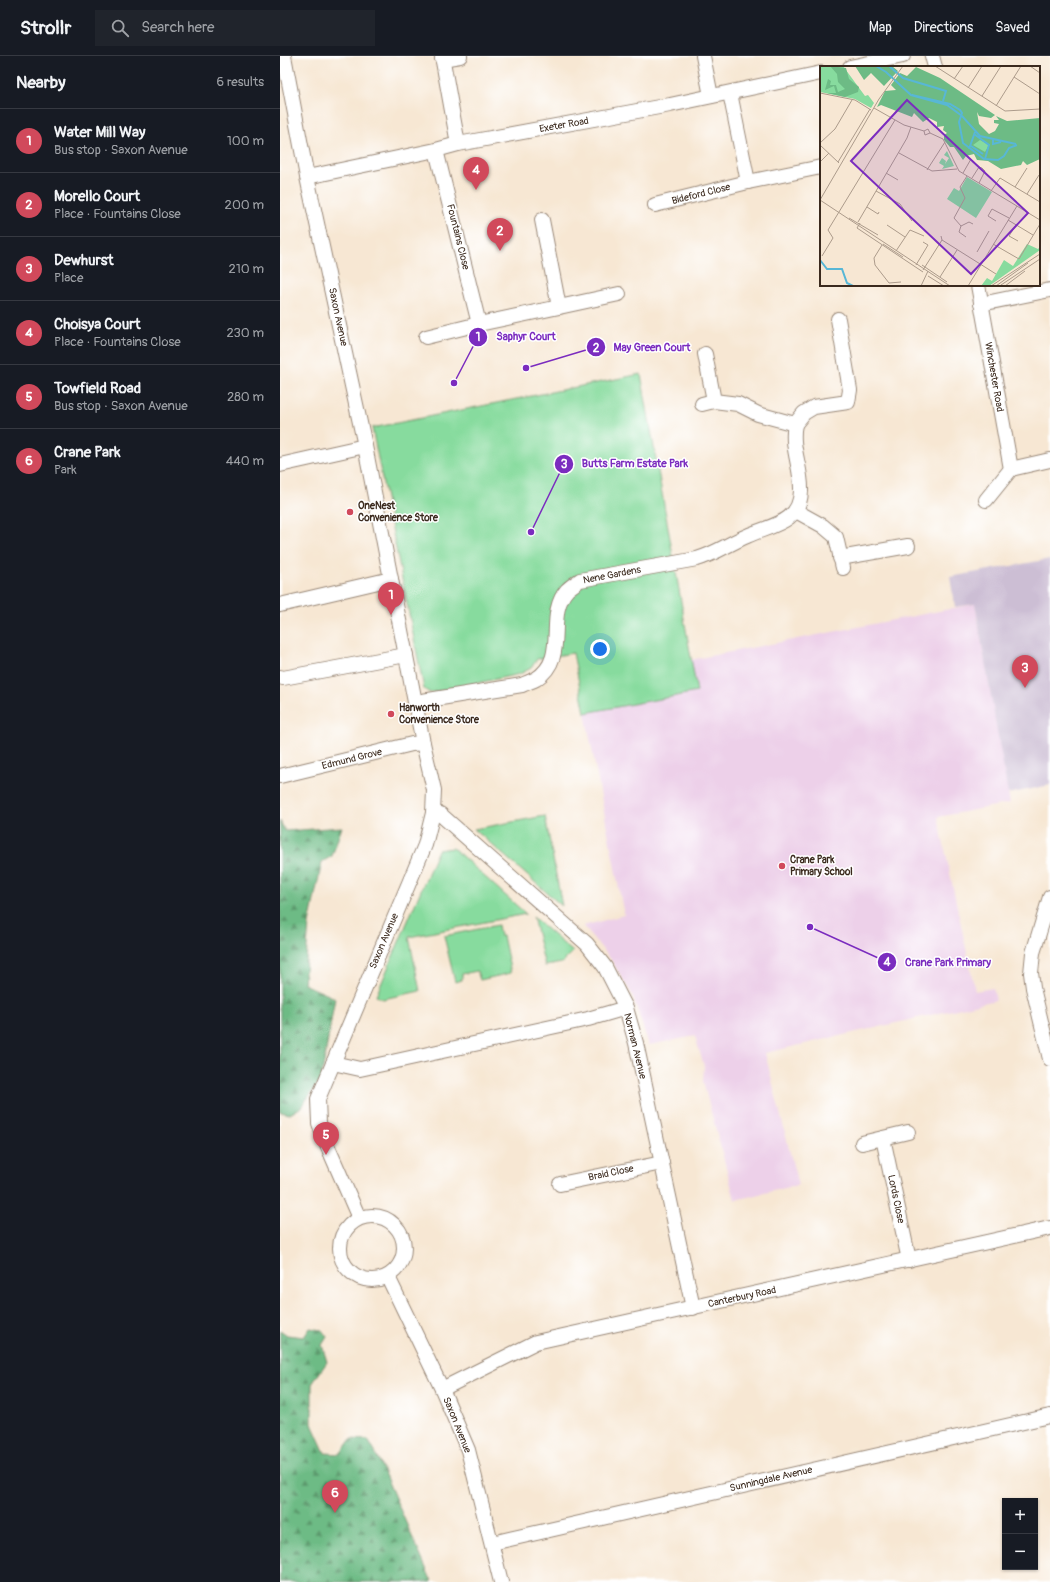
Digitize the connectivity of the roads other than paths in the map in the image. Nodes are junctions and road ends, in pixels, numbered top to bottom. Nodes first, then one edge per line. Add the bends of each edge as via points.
1 (284, 56) edge
2 (460, 56) edge
3 (703, 56) edge
4 (903, 56) edge
5 (932, 56) edge
6 (442, 57) edge
7 (855, 66) edge
8 (934, 66) edge
9 (820, 73) edge
10 (730, 93) junction
11 (711, 96) junction
12 (458, 144) junction
13 (436, 150) junction
14 (820, 167) edge
15 (308, 177) junction
16 (748, 182) junction
17 (655, 205) dead end
18 (542, 220) dead end
19 (978, 286) edge
20 (1050, 290) edge
21 (620, 294) dead end
22 (981, 304) junction
23 (559, 307) junction
24 (838, 319) dead end
25 (479, 324) junction
26 (426, 337) dead end
27 (705, 354) dead end
28 (795, 424) junction
29 (365, 446) junction
30 (1050, 460) edge
31 (280, 465) edge
32 (1010, 469) junction
33 (986, 500) dead end
34 (796, 511) junction
35 (908, 546) dead end
36 (390, 579) junction
37 (280, 605) edge
38 (406, 655) junction
39 (280, 677) edge
40 (416, 702) junction
41 (423, 743) junction
42 (280, 776) edge
43 (434, 813) junction
44 (1050, 897) edge
45 (626, 1008) junction
46 (1050, 1059) edge
47 (333, 1063) junction
48 (908, 1132) dead end
49 (883, 1138) junction
50 (862, 1143) dead end
51 (662, 1163) junction
52 (560, 1184) dead end
53 (359, 1218) junction
54 (1050, 1228) edge
55 (909, 1260) junction
56 (388, 1276) junction
57 (693, 1308) junction
58 (442, 1389) junction
59 (1050, 1416) edge
60 (492, 1543) junction
61 (501, 1582) edge

1 - 15 street, Saxon Avenue
2 - 6 street
3 - 11 street
4 - 7 street
5 - 8 street
6 - 12 street
9 - 10 street, Exeter Road
10 - 11 street, Exeter Road
10 - 16 street
11 - 12 street, Exeter Road
12 - 13 street, Exeter Road
13 - 15 street, Exeter Road
13 - 25 street, Fountains Close
14 - 16 street, Bideford Close
15 - 29 street, Saxon Avenue
16 - 17 street, Bideford Close
18 - 23 street
19 - 22 street, Winchester Road
20 - 22 street
21 - 23 street
22 - 32 street, Winchester Road
23 - 25 street
24 - 28 street via 850,390 848,402 814,407 804,413
25 - 26 street
27 - 28 street via 708,402 738,404 758,414
28 - 34 street via 793,435 801,490
29 - 31 street
29 - 36 street, Saxon Avenue
30 - 32 street
32 - 33 street
34 - 35 street via 823,526 836,537 842,563
34 - 40 street, Nene Gardens via 786,520 747,535 707,556 580,580 568,590 559,603 555,654 548,668 536,679 522,685
36 - 37 street
36 - 38 street, Saxon Avenue
38 - 39 street
38 - 40 street, Saxon Avenue
40 - 41 street, Saxon Avenue
41 - 42 street, Edmund Grove
41 - 43 street, Saxon Avenue via 434,790
43 - 45 street, Norman Avenue via 440,814 587,944 605,967
43 - 47 street, Saxon Avenue via 425,845
44 - 46 street via 1033,953 1031,973
45 - 47 street via 588,1019 360,1069
45 - 51 street, Norman Avenue
47 - 53 street, Saxon Avenue via 318,1099 319,1123
48 - 49 street
49 - 50 street
49 - 55 street, Lords Close
51 - 52 street, Braid Close
51 - 57 street, Norman Avenue
53 - 56 street via 381,1217 391,1221 399,1229 404,1239 405,1250 402,1261
53 - 56 street via 344,1232 340,1252 343,1262 358,1277 373,1280
54 - 55 street, Canterbury Road
55 - 57 street, Canterbury Road
56 - 58 street, Saxon Avenue
57 - 58 street, Canterbury Road via 536,1342
58 - 60 street, Saxon Avenue via 468,1450
59 - 60 street, Sunningdale Avenue
60 - 61 street, Saxon Avenue

